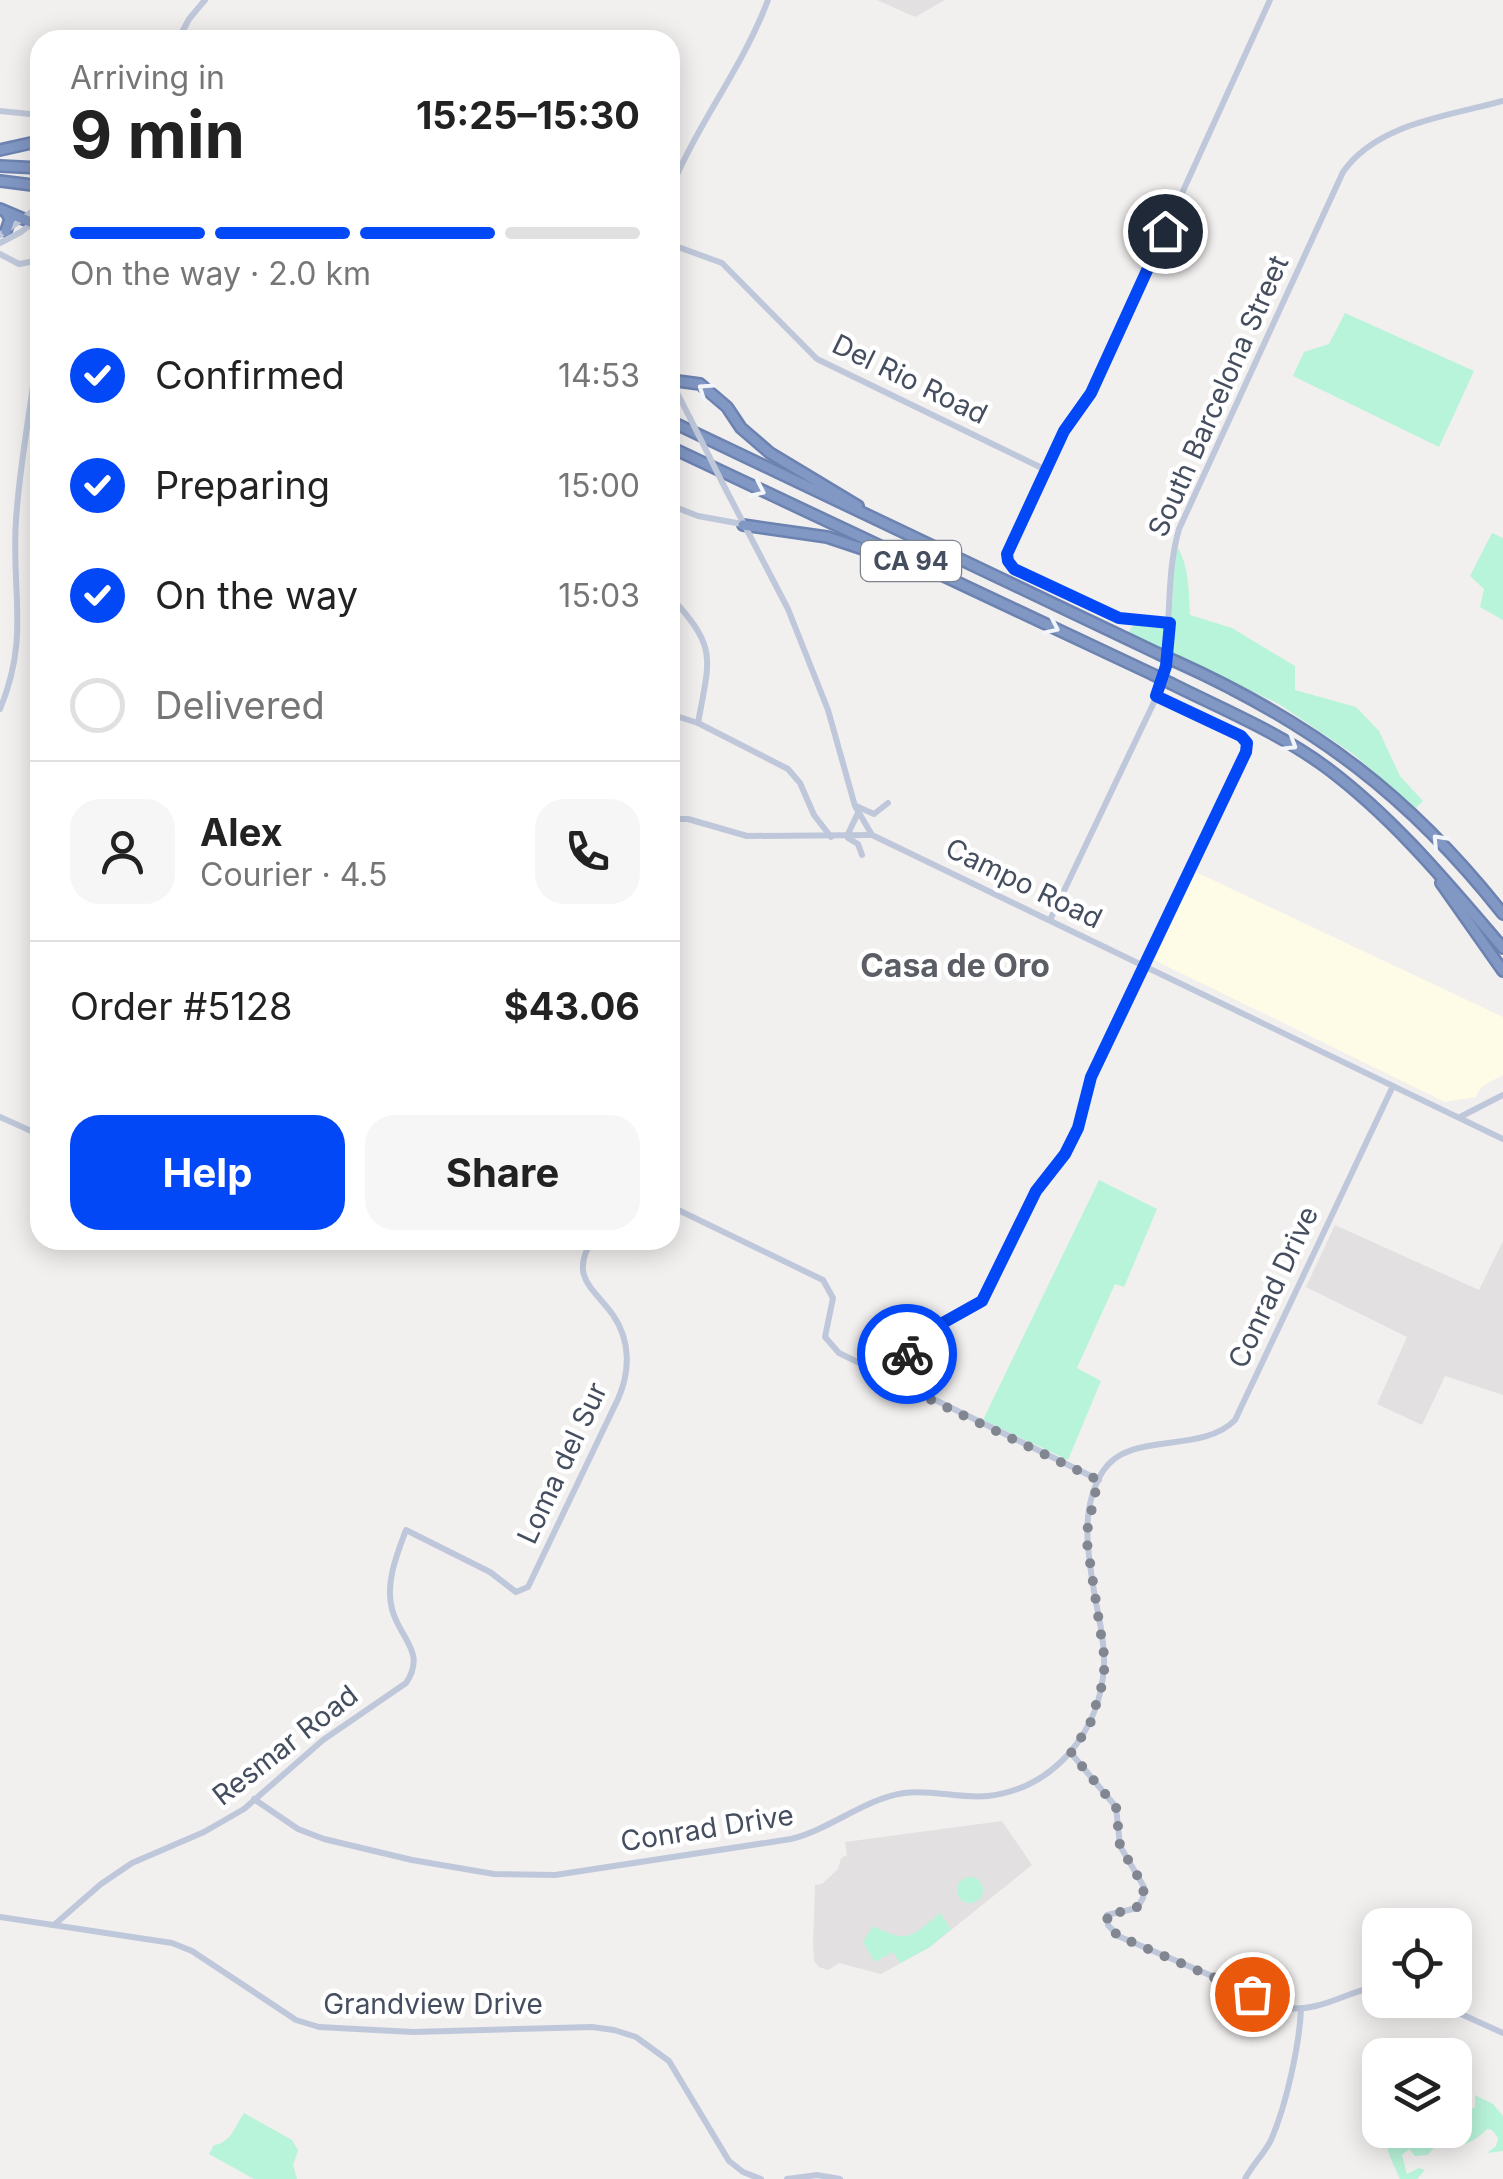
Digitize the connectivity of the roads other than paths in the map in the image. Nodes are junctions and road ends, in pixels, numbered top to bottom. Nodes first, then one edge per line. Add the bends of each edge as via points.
1 (205, 0) edge
2 (768, 0) edge
3 (1270, 0) edge
4 (184, 30) edge
5 (1503, 101) edge
6 (0, 111) edge
7 (30, 114) edge
8 (30, 143) edge
9 (0, 150) edge
10 (0, 166) edge
11 (680, 166) edge
12 (30, 168) edge
13 (0, 182) edge
14 (30, 185) edge
15 (3, 210) edge
16 (30, 216) edge
17 (30, 220) edge
18 (30, 221) edge
19 (3, 233) edge
20 (0, 243) edge
21 (680, 248) edge
22 (0, 254) edge
23 (30, 262) edge
24 (680, 380) edge
25 (680, 399) edge
26 (30, 411) edge
27 (680, 426) edge
28 (680, 453) edge
29 (1046, 470) junction
30 (680, 509) edge
31 (876, 520) junction
32 (743, 525) junction
33 (960, 584) junction
34 (680, 607) edge
35 (1170, 623) junction
36 (1156, 696) junction
37 (0, 709) edge
38 (680, 717) edge
39 (698, 723) junction
40 (888, 803) dead end
41 (856, 809) junction
42 (680, 820) edge
43 (872, 835) junction
44 (844, 836) junction
45 (832, 837) junction
46 (1420, 852) junction
47 (862, 855) dead end
48 (1503, 912) edge
49 (1050, 920) junction
50 (1503, 948) edge
51 (1144, 966) junction
52 (1503, 971) edge
53 (1393, 1086) junction
54 (1503, 1096) edge
55 (1486, 1104) junction
56 (0, 1117) edge
57 (1460, 1118) junction
58 (1480, 1127) junction
59 (30, 1131) edge
60 (1503, 1139) edge
61 (680, 1211) edge
62 (587, 1250) edge
63 (894, 1382) junction
64 (1098, 1480) junction
65 (406, 1530) joint
66 (1071, 1753) junction
67 (254, 1799) junction
68 (244, 1810) junction
69 (268, 1811) junction
70 (0, 1916) edge
71 (54, 1925) junction
72 (1362, 1993) edge
73 (1301, 2010) junction
74 (1470, 2018) edge
75 (1503, 2033) edge
76 (761, 2179) edge
77 (787, 2179) edge
78 (840, 2179) edge
79 (1244, 2179) edge

1 - 4 street
2 - 11 street
3 - 29 street via 1091,393
5 - 35 street, South Barcelona Street via 1380,136 1343,172 1180,529 1170,567
6 - 7 street
8 - 9 highway
10 - 12 highway
13 - 14 highway
15 - 16 highway
15 - 19 highway via 10,219
17 - 19 street
18 - 20 street
21 - 29 street, Del Rio Road via 722,263 817,359
22 - 23 street
31 -> 24 highway via 770,453 708,390
25 - 32 street, bridge
26 - 37 street via 16,524 18,638
27 - 31 highway, CA 94
28 -> 33 highway, CA 94
29 - 35 street via 1007,554 1014,569 1106,613
30 - 32 street
48 -> 31 highway, CA 94, bridge via 1417,818 1338,751 1267,706
32 - 33 highway via 827,537
32 - 41 street via 809,660
33 -> 46 highway, CA 94, bridge via 1275,735 1325,766
34 - 39 street via 707,646
35 - 36 street, South Barcelona Street
36 - 49 street, South Barcelona Street
36 - 51 street via 1247,743
38 - 39 street
39 - 45 street via 788,769
40 - 41 street via 874,814
41 - 43 street
41 - 44 street
42 - 45 street via 748,836
43 - 44 street
43 - 49 street, Campo Road
44 - 45 street
44 - 47 street
46 - 50 highway, CA 94
46 - 52 highway
49 - 51 street, Campo Road
51 - 53 street, Campo Road
51 - 63 street via 1091,1077 1078,1128 1036,1191 987,1293 974,1308 918,1338
53 - 57 street, Campo Road
53 - 64 street, Conrad Drive via 1235,1420 1209,1437 1120,1455
54 - 55 street
55 - 57 street
55 - 58 street
56 - 59 street
57 - 58 street, Campo Road
58 - 60 street, Campo Road
61 - 63 street via 824,1280 833,1298 824,1328 828,1342 838,1354
62 - 65 street, Loma del Sur via 584,1275 621,1329 626,1373 528,1587 519,1592
63 - 64 street
64 - 66 street, Conrad Drive via 1086,1536 1103,1682 1090,1724
65 - 67 street, Resmar Road via 392,1574 391,1607 412,1644 410,1677
66 - 69 street, Conrad Drive via 1042,1777 1006,1793 906,1793 792,1839 556,1875 488,1874 412,1860 324,1839
66 - 73 street via 1116,1807 1120,1846 1142,1879 1140,1905 1107,1914 1108,1925 1118,1936
67 - 68 street, Resmar Road
67 - 69 street, Conrad Drive
68 - 69 street
68 - 71 street, Resmar Road via 132,1863
70 - 71 street, Grandview Drive
71 - 76 street, Grandview Drive via 185,1947 296,2020 319,2027 592,2027 625,2034 669,2061 725,2156
72 - 73 street
73 - 79 street via 1276,2126
74 - 75 street
77 - 78 street

